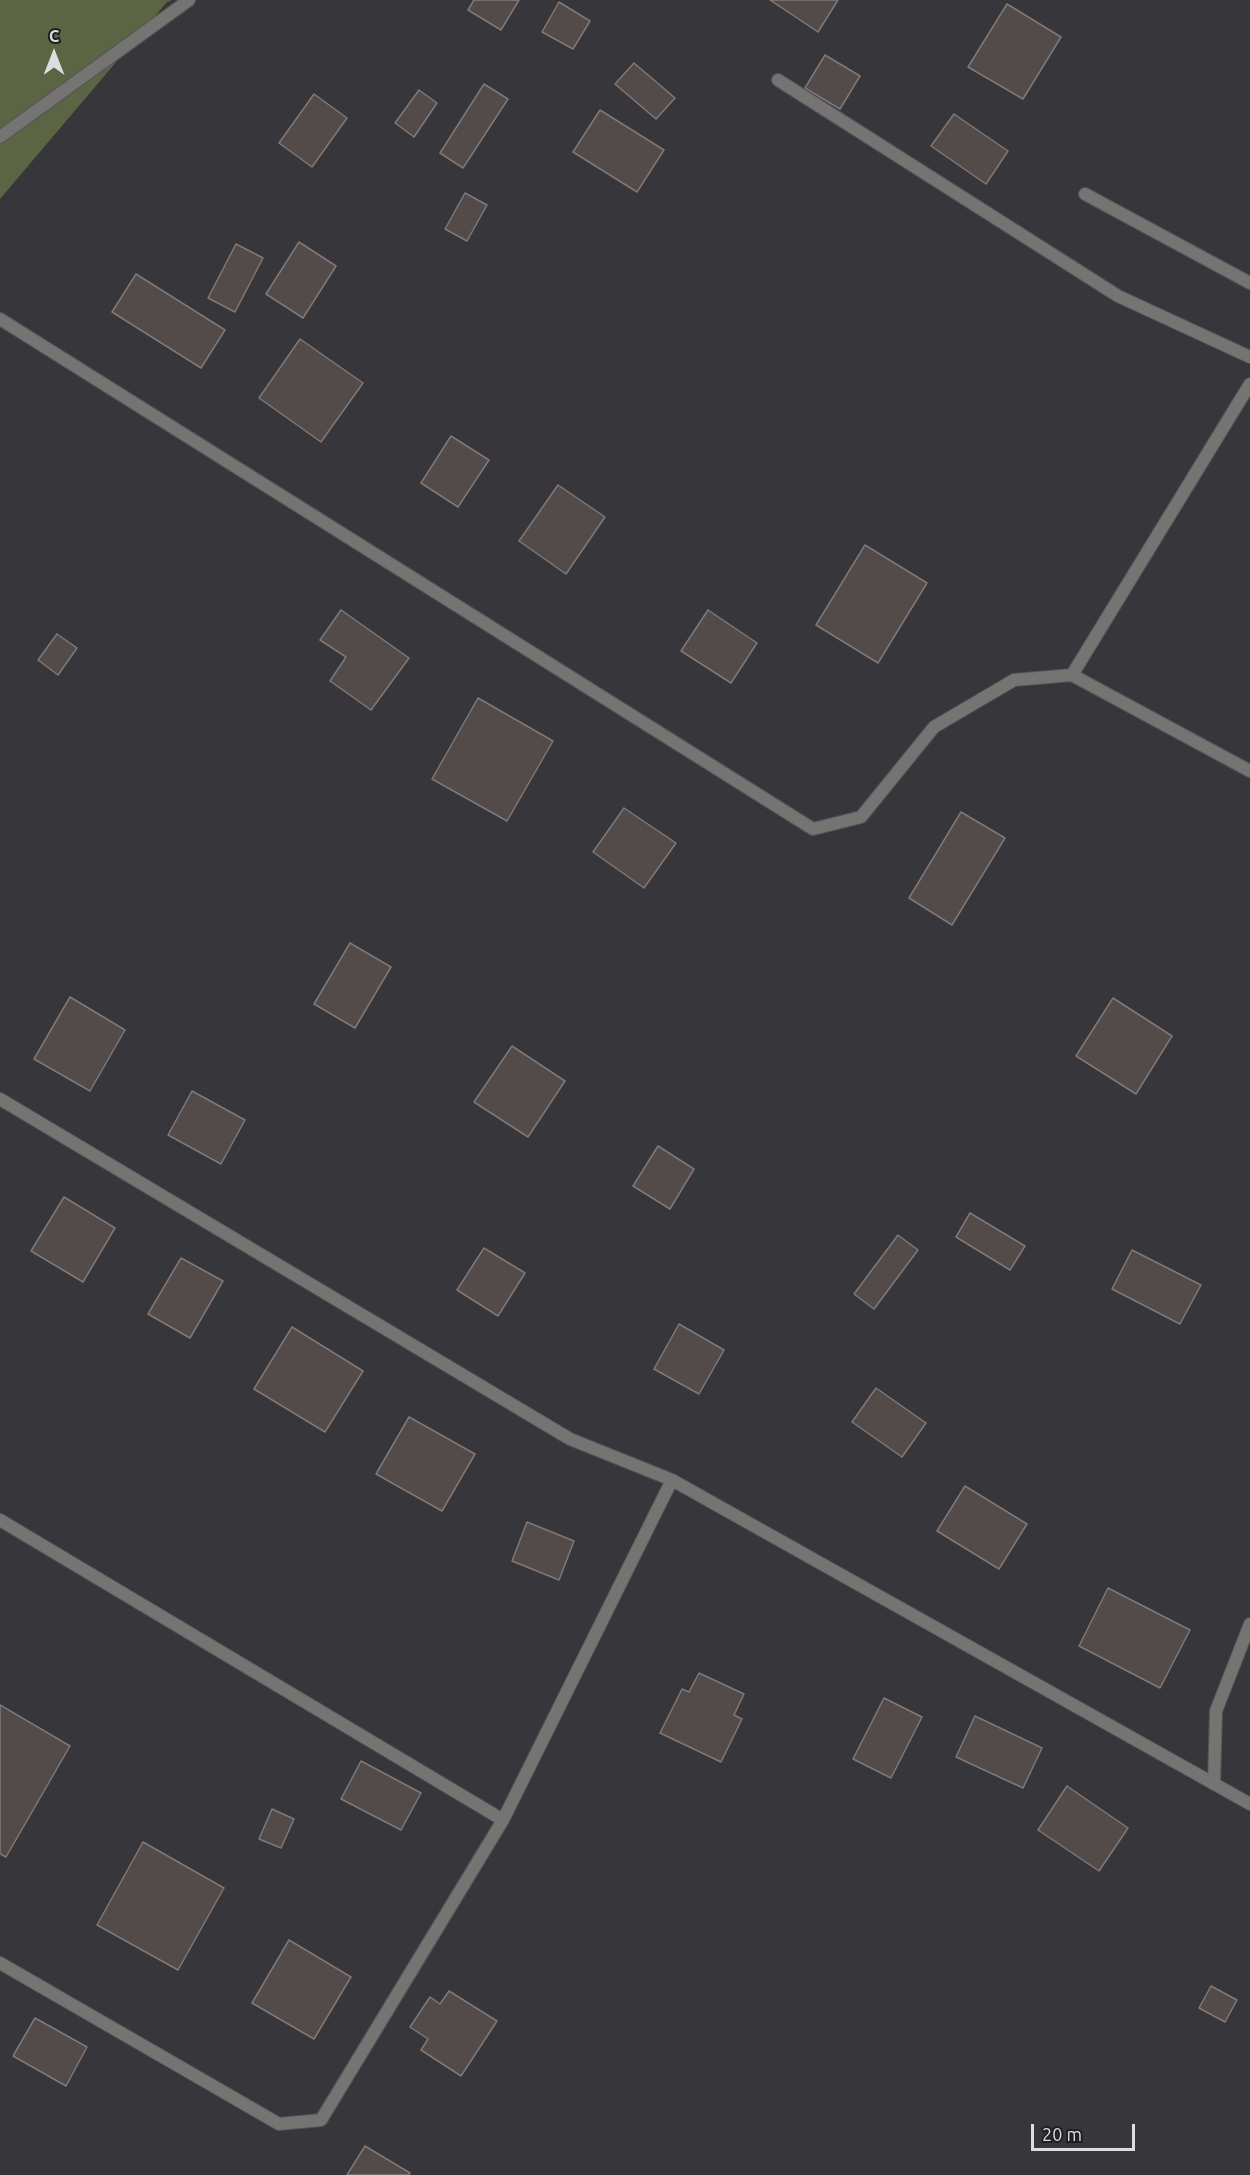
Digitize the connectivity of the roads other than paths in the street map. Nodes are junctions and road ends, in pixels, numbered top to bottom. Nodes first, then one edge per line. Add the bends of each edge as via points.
1 (189, 0) edge
2 (778, 80) dead end
3 (0, 137) edge
4 (1085, 194) dead end
5 (1250, 283) edge
6 (0, 319) edge
7 (1250, 357) edge
8 (1250, 384) edge
9 (1072, 675) junction
10 (1250, 771) edge
11 (0, 1099) edge
12 (672, 1479) junction
13 (0, 1520) edge
14 (1250, 1624) edge
15 (1214, 1784) junction
16 (1250, 1804) edge
17 (503, 1820) junction
18 (0, 1963) edge

1 - 3 street
2 - 7 street via 1118,296
4 - 5 street
6 - 9 street via 813,829 861,817 934,727 954,715 1014,680
8 - 9 street
9 - 10 street
11 - 12 street via 570,1439
12 - 15 street
12 - 17 street
13 - 17 street
14 - 15 street via 1216,1711
15 - 16 street
17 - 18 street via 321,2120 279,2124

